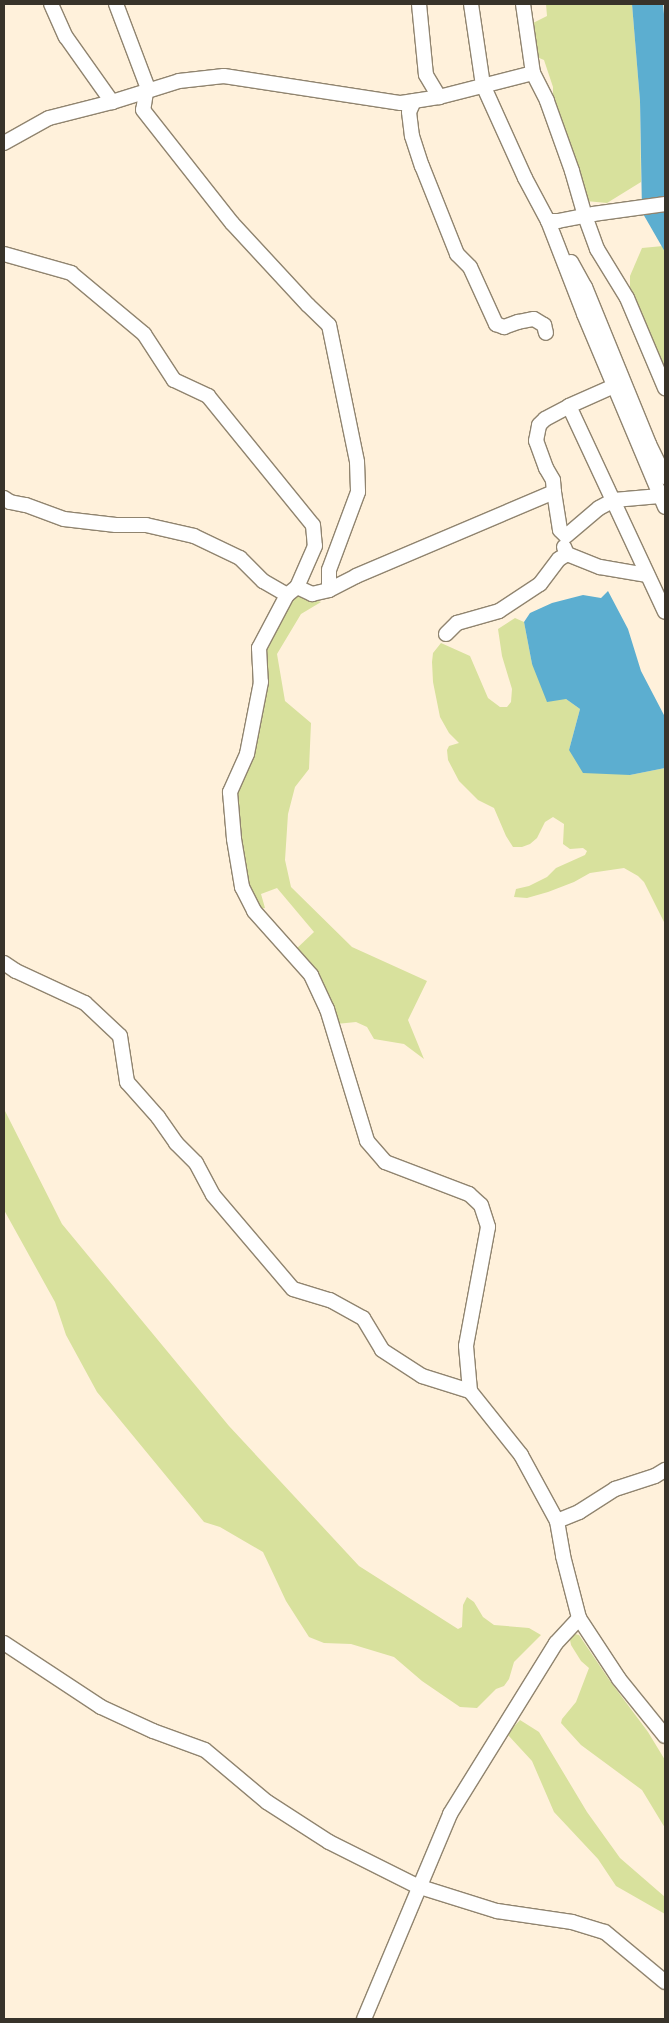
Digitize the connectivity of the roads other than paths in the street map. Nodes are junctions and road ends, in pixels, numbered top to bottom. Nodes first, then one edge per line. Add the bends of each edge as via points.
1 (50, 4) edge
2 (116, 4) edge
3 (419, 4) edge
4 (471, 4) edge
5 (522, 4) edge
6 (532, 73) junction
7 (483, 85) junction
8 (146, 92) junction
9 (439, 97) junction
10 (414, 101) junction
11 (112, 102) junction
12 (4, 143) edge
13 (665, 204) edge
14 (589, 215) junction
15 (548, 220) junction
16 (4, 254) edge
17 (561, 256) junction
18 (546, 333) dead end
19 (614, 386) junction
20 (665, 388) edge
21 (569, 406) junction
22 (665, 477) edge
23 (554, 492) junction
24 (4, 498) edge
25 (614, 500) junction
26 (663, 502) edge
27 (562, 534) junction
28 (567, 554) junction
29 (647, 575) junction
30 (329, 590) junction
31 (292, 591) junction
32 (665, 612) edge
33 (446, 634) dead end
34 (4, 964) edge
35 (470, 1391) junction
36 (665, 1470) edge
37 (556, 1521) junction
38 (579, 1618) junction
39 (4, 1644) edge
40 (665, 1736) edge
41 (418, 1886) junction
42 (665, 1982) edge
43 (364, 2019) edge

1 - 11 street via 66,36
2 - 8 street via 144,74
3 - 9 street via 426,74
4 - 7 street
5 - 6 street
6 - 7 street
6 - 14 street via 547,101
7 - 9 street
7 - 15 street via 525,178
8 - 10 street via 179,81 224,76 401,103
8 - 11 street
8 - 30 street via 143,110 232,223 329,325 356,453 358,492 329,570
9 - 10 street
10 - 18 street via 409,112 412,136 422,166 457,254 470,267 496,324 504,327 534,319 544,325
11 - 12 street via 50,118
13 - 14 street
14 - 15 street
14 - 20 street via 598,249 627,298
15 - 17 street
16 - 31 street via 71,273 144,334 174,380 208,396 313,525 315,546
17 - 19 street
17 - 22 street via 568,257 585,287
19 - 21 street
19 - 26 street
21 - 23 street via 539,425 536,441 553,480
21 - 25 street
23 - 27 street
23 - 30 street
24 - 31 street via 64,518 116,525 146,525 194,536 240,558 263,581
25 - 26 street
25 - 27 street via 599,508 566,536
25 - 29 street
27 - 28 street
28 - 29 street via 600,567
28 - 33 street via 559,558 540,584 500,611 457,623
29 - 32 street
30 - 31 street via 312,594
31 - 35 street via 259,648 261,682 247,754 230,792 242,887 254,911 311,975 327,1009 367,1141 385,1162 469,1194 481,1205 488,1227 466,1346
34 - 35 street via 86,1003 120,1036 127,1082 196,1163 213,1195 293,1289 330,1300 363,1318 382,1350 422,1376
35 - 37 street via 521,1455
36 - 37 street via 615,1489 579,1512
37 - 38 street
38 - 40 street via 619,1679
38 - 41 street via 556,1643 450,1814
39 - 41 street via 101,1707 153,1732 204,1750 267,1802 329,1842
41 - 42 street via 497,1911 572,1922 604,1932
41 - 43 street

